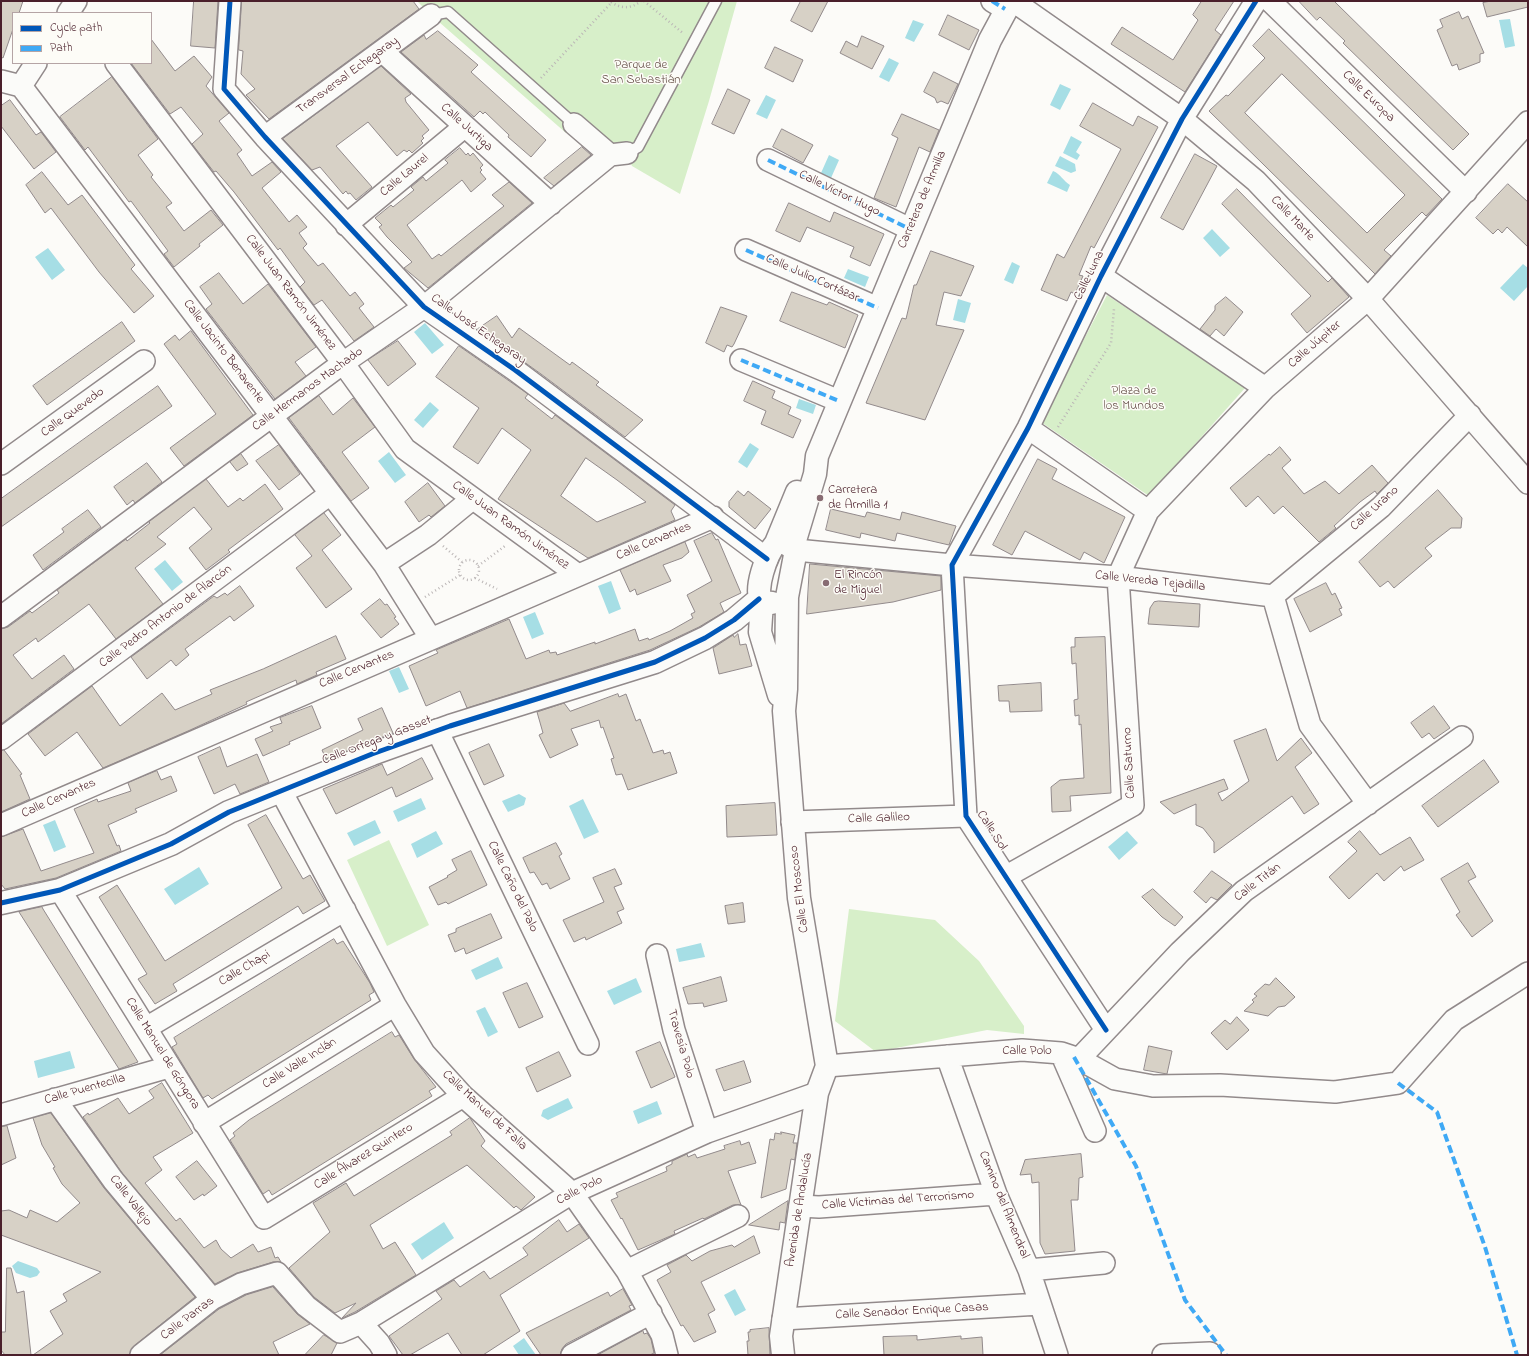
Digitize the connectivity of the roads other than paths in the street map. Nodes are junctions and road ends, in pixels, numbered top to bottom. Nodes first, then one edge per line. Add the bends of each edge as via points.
1 (230, 1) edge
2 (716, 1) edge
3 (1256, 1) edge
4 (1270, 1) edge
5 (1005, 3) edge
6 (431, 15) joint
7 (382, 51) junction
8 (35, 64) edge
9 (117, 64) edge
10 (1, 81) edge
11 (21, 86) junction
12 (1182, 119) junction
13 (1528, 122) edge
14 (574, 124) joint
15 (464, 127) junction
16 (265, 137) junction
17 (618, 154) junction
18 (768, 160) dead end
19 (1466, 192) junction
20 (551, 204) junction
21 (346, 225) junction
22 (910, 229) junction
23 (746, 250) dead end
24 (1102, 276) junction
25 (1368, 298) junction
26 (424, 307) junction
27 (878, 308) junction
28 (741, 360) dead end
29 (144, 361) dead end
30 (343, 363) junction
31 (1265, 388) junction
32 (840, 401) junction
33 (1470, 416) junction
34 (272, 417) junction
35 (1028, 428) junction
36 (1, 464) edge
37 (1528, 483) edge
38 (330, 494) junction
39 (472, 499) junction
40 (1148, 511) junction
41 (713, 517) junction
42 (783, 550) junction
43 (384, 564) junction
44 (952, 565) junction
45 (578, 575) junction
46 (1118, 577) junction
47 (1273, 596) junction
48 (787, 597) junction
49 (761, 600) junction
50 (1, 617) edge
51 (431, 639) junction
52 (784, 711) junction
53 (437, 730) junction
54 (1462, 737) dead end
55 (1, 739) edge
56 (281, 791) junction
57 (1368, 804) junction
58 (966, 816) junction
59 (792, 822) junction
60 (1, 825) edge
61 (1007, 876) junction
62 (60, 890) junction
63 (1, 904) edge
64 (344, 910) junction
65 (657, 955) dead end
66 (1528, 973) edge
67 (395, 1005) junction
68 (146, 1028) junction
69 (1106, 1030) junction
70 (588, 1044) dead end
71 (946, 1056) junction
72 (1070, 1056) junction
73 (827, 1066) junction
74 (169, 1067) junction
75 (817, 1094) junction
76 (463, 1096) junction
77 (55, 1099) junction
78 (1, 1114) edge
79 (204, 1123) junction
80 (1095, 1131) dead end
81 (707, 1132) junction
82 (572, 1193) junction
83 (996, 1194) junction
84 (800, 1206) junction
85 (738, 1216) dead end
86 (264, 1218) joint
87 (1104, 1263) dead end
88 (1030, 1270) junction
89 (627, 1271) junction
90 (212, 1299) junction
91 (1040, 1304) junction
92 (651, 1313) junction
93 (783, 1319) junction
94 (361, 1323) junction
95 (1210, 1353) dead end
96 (141, 1355) edge
97 (386, 1355) edge
98 (572, 1355) edge
99 (667, 1355) edge
100 (783, 1355) edge
101 (1057, 1355) edge
102 (1163, 1355) edge

1 - 16 street, Calle José Echegaray via 224,88
2 - 17 lane via 638,147
3 - 12 street, Calle Luna
4 - 19 street, Calle Europa
5 - 12 street, Calle Marte
5 - 22 street, Carretera de Armilla
6 - 7 street, Transversal Echegaray
6 - 14 lane via 448,12
7 - 15 street, Calle Jurtiga
7 - 16 street, Transversal Echegaray
8 - 11 street
9 - 30 street, Calle Juan Ramón Jiménez
10 - 11 street
11 - 34 street, Calle Jacinto Benavente
12 - 24 street, Calle Luna
12 - 25 street, Calle Marte via 1256,182
13 - 19 street, Calle Júpiter
14 - 17 street
15 - 20 street, Calle Jurtiga
15 - 21 street, Calle Laurel
16 - 21 street, Calle José Echegaray
17 - 20 street, Calle Hermanos Machado
18 - 22 street, Calle Víctor Hugo
19 - 25 street, Calle Júpiter
20 - 26 street, Calle Hermanos Machado
21 - 26 street, Calle José Echegaray
22 - 27 street, Carretera de Armilla
23 - 27 street, Calle Julio Cortázar
24 - 31 street
24 - 35 street, Calle Luna
25 - 31 street, Calle Júpiter
25 - 33 street, Calle Marte
26 - 30 street, Calle Hermanos Machado
26 - 41 street, Calle José Echegaray via 515,370
27 - 32 street, Carretera de Armilla
28 - 32 street
29 - 36 street, Calle Quevedo
30 - 34 street, Calle Hermanos Machado
30 - 39 street, Calle Juan Ramón Jiménez via 405,449
31 - 40 street, Calle Júpiter
32 - 42 street, Carretera de Armilla via 817,456 815,474
33 - 37 street, Calle Marte
33 - 47 street, Calle Urano via 1381,507
34 - 38 street, Calle Jacinto Benavente
34 - 50 street, Calle Hermanos Machado
35 - 40 street
35 - 44 street, Calle Luna
38 - 43 street, Calle Jacinto Benavente
38 - 55 street, Calle Pedro Antonio de Alarcón
39 - 43 street via 428,534
39 - 45 street, Calle Juan Ramón Jiménez
40 - 46 street, Calle Júpiter
41 - 42 street, Calle José Echegaray
41 - 45 street, Calle Cervantes
42 - 44 street, Calle Vereda Tejadilla
42 - 48 street, Calle El Moscoso
42 - 49 street, Calle El Moscoso via 758,588
43 - 51 street, Calle Jacinto Benavente
44 - 46 street, Calle Vereda Tejadilla
44 - 58 street, Calle Sol
45 - 51 street, Calle Cervantes
46 - 47 street, Calle Vereda Tejadilla
46 - 61 street, Calle Saturno via 1133,805
47 - 57 street via 1310,725
48 - 49 street via 776,604
48 - 52 street, Calle El Moscoso
49 - 52 street, Calle El Moscoso via 760,632
49 - 53 street, Calle Ortega y Gasset via 705,638 655,662
51 - 60 street, Calle Cervantes
52 - 59 street, Calle El Moscoso
53 - 56 street, Calle Ortega y Gasset
53 - 70 street, Calle Caño del Palo
54 - 57 street, Calle Titán
56 - 62 street, Calle Ortega y Gasset via 229,812 170,844
56 - 64 street, Calle Manuel de Falla
57 - 69 street, Calle Titán via 1244,891 1180,952
58 - 59 street, Calle Galileo
58 - 61 street, Calle Sol
59 - 73 street, Calle El Moscoso via 799,898
61 - 69 street, Calle Sol
62 - 63 street, Calle Ortega y Gasset
62 - 68 street, Calle Manuel de Góngora
64 - 67 street, Calle Manuel de Falla
64 - 68 street, Calle Chapi
65 - 81 street, Travesía Polo via 674,1030
66 - 72 street, Calle Polo via 1454,1020 1398,1083 1335,1092 1220,1084 1153,1086 1115,1079
67 - 76 street, Calle Manuel de Falla via 424,1053
67 - 79 street, Calle Valle Inclán
68 - 74 street, Calle Manuel de Góngora
69 - 72 street, Calle Titán
71 - 72 street, Calle Polo via 1022,1050
71 - 73 street, Calle Polo
71 - 83 street, Camino del Almendral
72 - 80 street
73 - 75 street, Avenida de Andalucía
74 - 77 street, Calle Puentecilla
74 - 79 street, Calle Manuel de Góngora
75 - 81 street, Calle Polo
75 - 84 street, Avenida de Andalucía
76 - 82 street, Calle Manuel de Falla
76 - 86 street, Calle Álvarez Quintero
77 - 78 street, Calle Puentecilla
77 - 90 street, Calle Vallejo via 113,1180
79 - 86 street, Calle Manuel de Góngora
81 - 82 street, Calle Polo
82 - 89 street, Calle Manuel de Falla
82 - 94 street, Calle Polo
83 - 84 street, Calle Víctimas del Terrorismo via 820,1207
83 - 88 street, Camino del Almendral
84 - 93 street, Avenida de Andalucía
85 - 89 street
87 - 88 street
88 - 91 street, Camino del Almendral
89 - 92 street, Calle Manuel de Falla
90 - 94 street, Calle Parras via 241,1284 277,1273 306,1306 340,1332
90 - 96 street, Calle Parras
91 - 93 street, Calle Senador Enrique Casas
91 - 101 street, Camino del Almendral
92 - 98 street
92 - 99 street, Calle Manuel de Falla via 662,1335
93 - 100 street, Avenida de Andalucía
94 - 97 street
95 - 102 street

